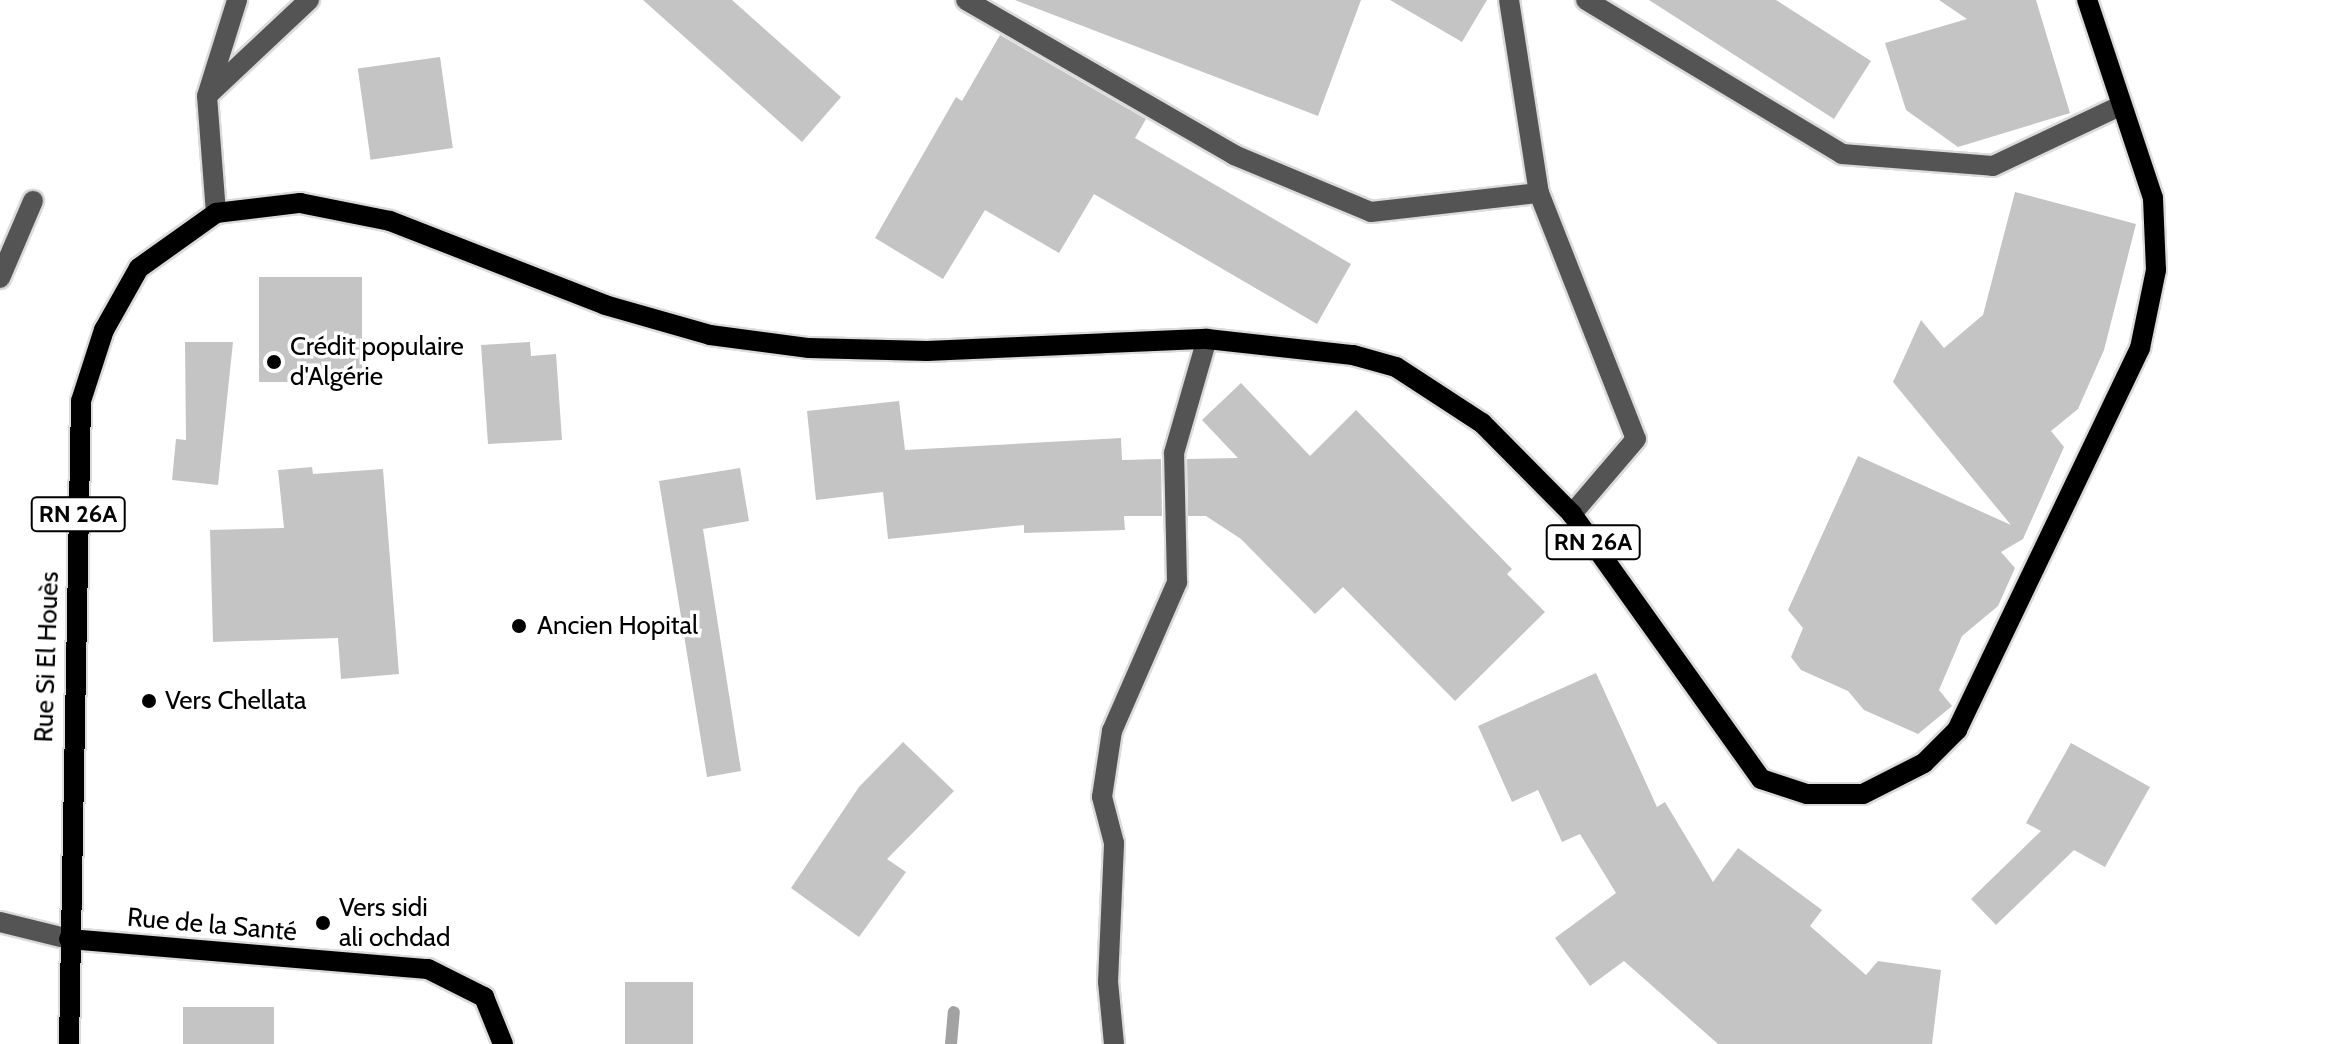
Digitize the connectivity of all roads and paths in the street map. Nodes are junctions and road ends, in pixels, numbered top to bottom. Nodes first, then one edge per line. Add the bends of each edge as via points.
1 (237, 0) edge
2 (309, 0) edge
3 (966, 0) edge
4 (1509, 0) edge
5 (1586, 0) edge
6 (2087, 0) edge
7 (207, 96) junction
8 (2118, 107) junction
9 (1539, 193) junction
10 (33, 201) dead end
11 (216, 213) junction
12 (0, 278) edge
13 (1207, 339) junction
14 (1572, 514) junction
15 (0, 922) edge
16 (69, 939) junction
17 (69, 1044) edge
18 (503, 1044) edge
19 (1114, 1044) edge

1 - 7 street
2 - 7 street
3 - 9 street via 1234,155 1371,212
4 - 9 street
5 - 8 street via 1842,154 1993,166
6 - 8 main road, RN 26A
7 - 11 street
8 - 14 main road, RN 26A via 2153,198 2156,270 2140,348 1957,730 1924,763 1863,794 1807,794 1761,779
9 - 14 street via 1636,439
10 - 12 street
11 - 13 main road, Rue Si El Houès / RN 26A via 300,203 390,221 605,305 710,335 809,348 927,351
11 - 16 main road, Rue Si El Houès / RN 26A via 139,268 104,330 81,401
13 - 14 main road, RN 26A via 1339,353 1396,367 1482,423
13 - 19 street via 1174,453 1177,582 1112,731 1102,797 1114,843 1108,982
15 - 16 street
16 - 17 main road, Rue Si El Houès / RN 26A
16 - 18 main road, Rue de la Santé via 428,969 484,997

